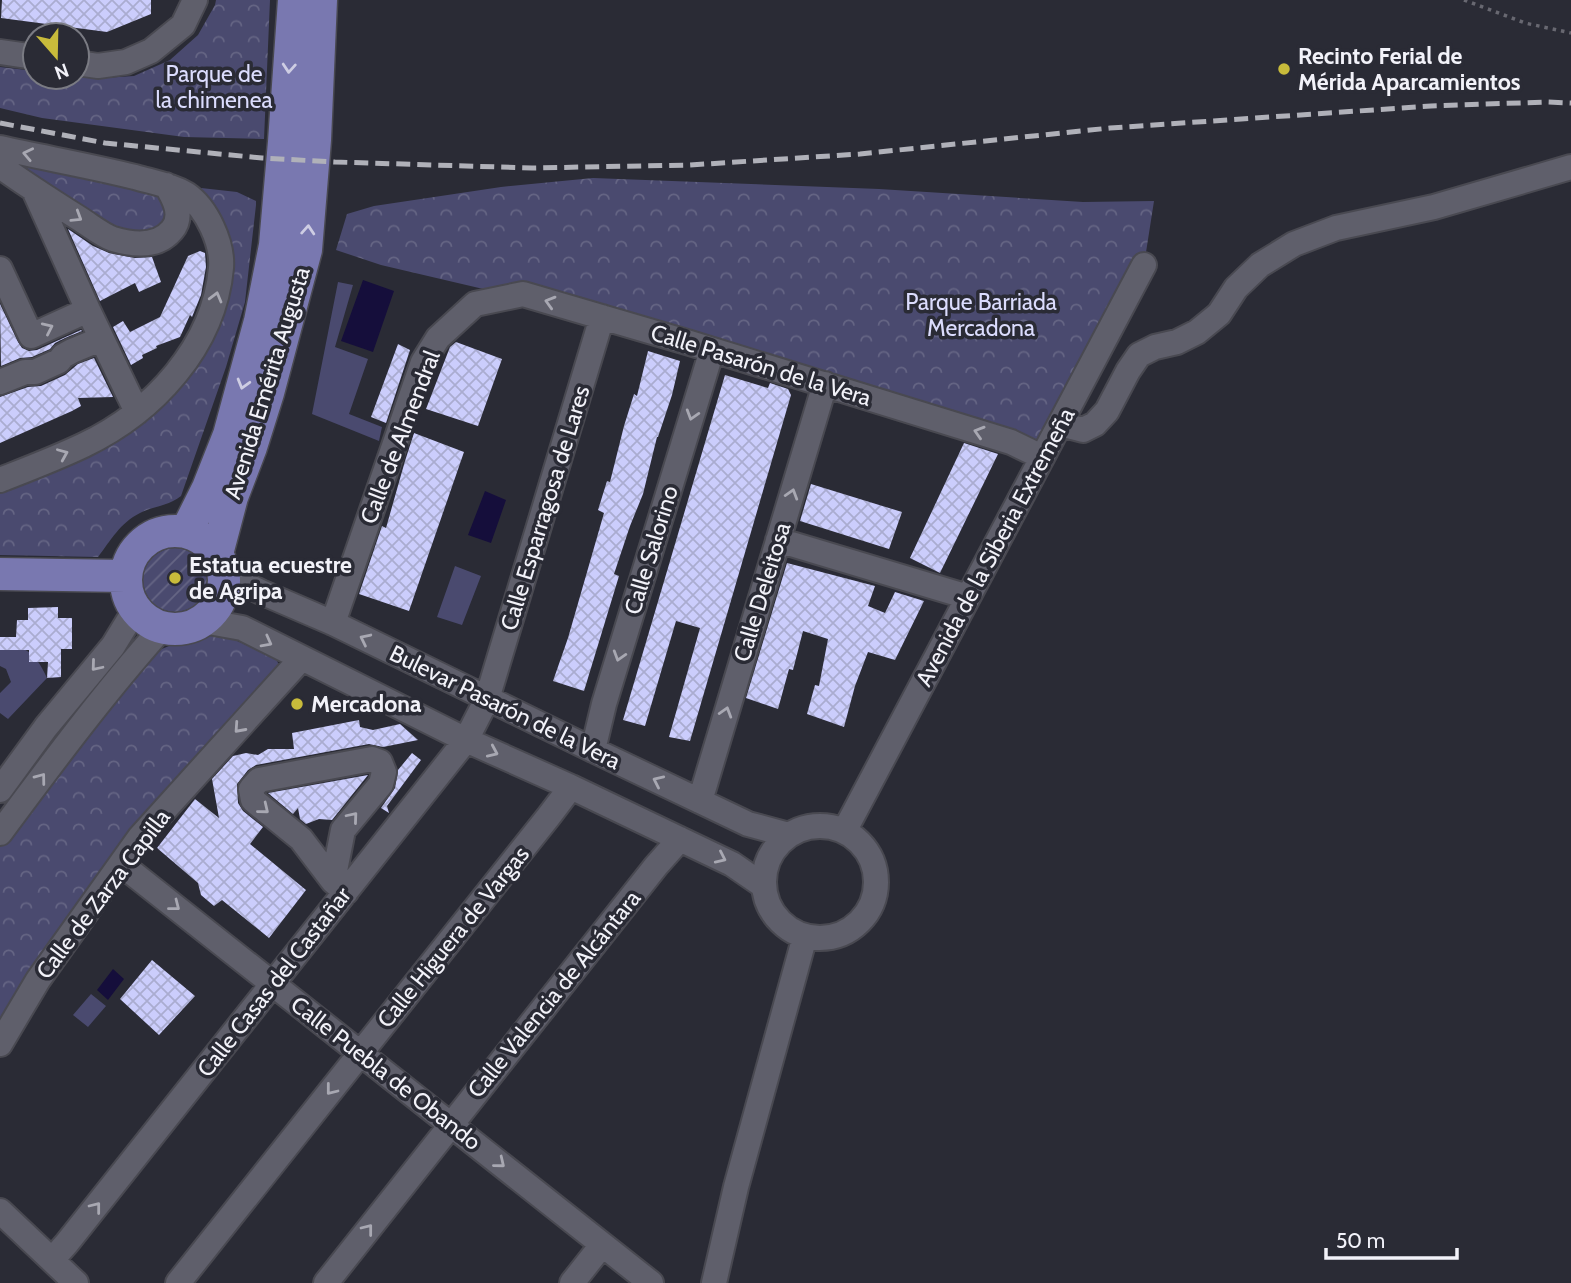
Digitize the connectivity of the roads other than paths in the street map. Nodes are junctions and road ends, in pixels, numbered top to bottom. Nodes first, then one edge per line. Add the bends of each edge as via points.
1 (195, 0) edge
2 (294, 0) edge
3 (321, 0) edge
4 (0, 52) edge
5 (21, 55) edge
6 (91, 65) edge
7 (0, 148) edge
8 (0, 166) edge
9 (1571, 167) edge
10 (166, 185) junction
11 (34, 190) junction
12 (1144, 264) dead end
13 (0, 269) edge
14 (475, 304) joint
15 (88, 310) junction
16 (602, 317) junction
17 (96, 341) dead end
18 (712, 350) junction
19 (0, 382) edge
20 (825, 384) junction
21 (137, 412) junction
22 (1060, 424) junction
23 (1042, 457) junction
24 (0, 480) edge
25 (186, 532) junction
26 (778, 540) junction
27 (220, 564) junction
28 (0, 574) edge
29 (125, 576) junction
30 (968, 597) junction
31 (135, 610) junction
32 (203, 621) junction
33 (333, 623) junction
34 (162, 628) junction
35 (301, 659) junction
36 (487, 699) junction
37 (466, 740) junction
38 (593, 750) junction
39 (571, 787) junction
40 (0, 790) edge
41 (699, 801) junction
42 (845, 830) junction
43 (0, 833) edge
44 (789, 835) junction
45 (680, 839) junction
46 (121, 864) junction
47 (339, 886) junction
48 (764, 886) junction
49 (805, 936) junction
50 (273, 984) junction
51 (0, 1044) edge
52 (360, 1052) junction
53 (451, 1124) junction
54 (0, 1211) edge
55 (602, 1245) junction
56 (52, 1260) junction
57 (76, 1283) edge
58 (178, 1283) edge
59 (326, 1283) edge
60 (572, 1283) edge
61 (652, 1283) edge
62 (714, 1283) edge

1 - 6 street via 183,25 151,51 126,62
2 -> 25 main road, Avenida Emérita Augusta via 275,245 260,321 229,435
27 -> 3 main road, Avenida Emérita Augusta via 232,498 268,393 306,250
4 - 5 street
10 -> 7 street
8 - 11 street
9 - 22 street via 1434,207 1336,228 1294,244 1260,265 1236,288 1219,314 1197,332 1139,355 1095,424 1083,430
11 -> 10 street via 111,238 141,245 159,241 174,228 178,214
21 -> 10 street via 167,386 197,346 219,286 222,259 215,230 187,195
11 - 15 street
12 - 22 street, Avenida de la Siberia Extremeña
13 -> 15 street via 31,336
16 -> 14 street, Calle Pasarón de la Vera via 523,294
14 - 33 street, Calle de Almendral via 438,338 423,362
15 - 21 street
16 - 18 street, Calle Pasarón de la Vera
16 - 36 street, Calle Esparragosa de Lares
17 - 19 street via 35,372
18 - 20 street, Calle Pasarón de la Vera
18 -> 38 street, Calle Salorino
23 -> 20 street, Calle Pasarón de la Vera via 1011,442
26 -> 20 street, Calle Deleitosa
24 -> 21 street via 86,444
22 - 23 street, Avenida de la Siberia Extremeña
23 - 30 street, Avenida de la Siberia Extremeña
25 - 27 main road via 204,540
25 - 29 main road via 172,531 145,540 135,550
26 - 30 street
41 -> 26 street, Calle Deleitosa
27 - 32 main road via 224,588 213,612
27 - 33 street, Bulevar Pasarón de la Vera via 261,592
28 - 29 main road
29 - 31 main road
30 - 42 street, Avenida de la Siberia Extremeña
31 - 34 main road
31 -> 40 street via 113,646
32 - 34 main road via 183,629
32 -> 35 street, Bulevar Pasarón de la Vera via 242,628
36 -> 33 street, Bulevar Pasarón de la Vera
43 -> 34 street
35 - 37 street, Bulevar Pasarón de la Vera
35 -> 46 street, Calle de Zarza Capilla
36 - 37 street, Calle Casas del Castañar
36 - 38 street, Bulevar Pasarón de la Vera
37 -> 39 street, Bulevar Pasarón de la Vera
37 - 47 street, Calle Casas del Castañar
41 -> 38 street, Bulevar Pasarón de la Vera
39 - 45 street, Bulevar Pasarón de la Vera
39 - 52 street, Calle Higuera de Vargas
41 - 44 street, Bulevar Pasarón de la Vera via 748,824
42 - 44 street via 826,825
42 - 49 street via 872,858 877,877 872,906 860,923 844,933
44 - 48 street via 774,848
45 -> 48 street, Bulevar Pasarón de la Vera via 732,864
45 - 53 street, Calle Valencia de Alcántara
46 -> 50 street, Calle Puebla de Obando
46 - 51 street, Calle de Zarza Capilla via 38,981
47 -> 47 street via 342,830 381,784 384,772 380,762 372,759 259,780 251,789 253,800 301,839
47 - 50 street, Calle Casas del Castañar
48 - 49 street via 768,905 779,921
49 - 62 street
50 - 52 street, Calle Puebla de Obando
56 -> 50 street, Calle Casas del Castañar
52 - 53 street, Calle Puebla de Obando
52 -> 58 street, Calle Higuera de Vargas
53 -> 55 street, Calle Puebla de Obando
59 -> 53 street, Calle Valencia de Alcántara
54 - 56 street
55 - 60 street
55 - 61 street, Calle Puebla de Obando
56 - 57 street

